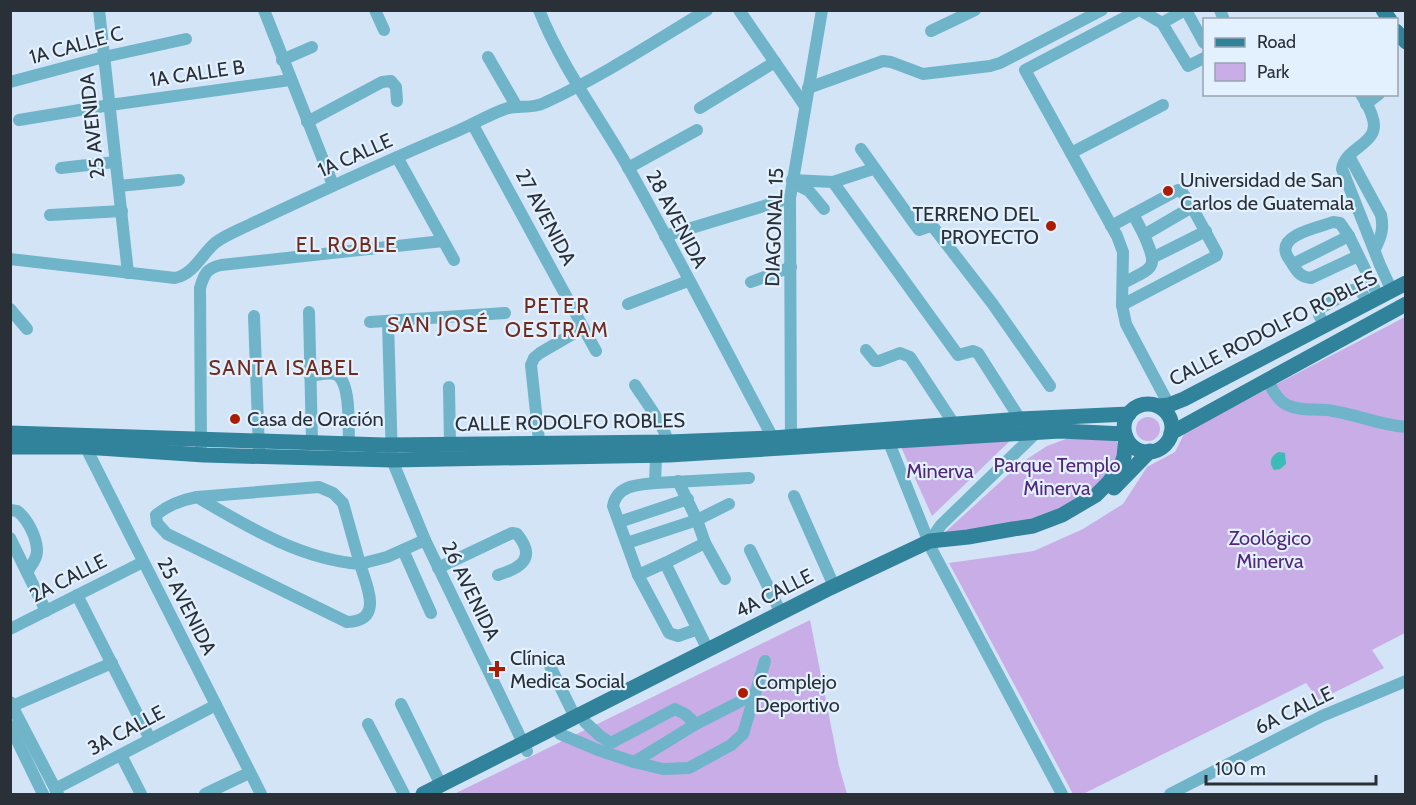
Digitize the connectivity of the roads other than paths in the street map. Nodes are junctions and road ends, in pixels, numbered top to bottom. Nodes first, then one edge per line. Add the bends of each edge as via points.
1 (99, 10) edge
2 (264, 10) edge
3 (375, 10) edge
4 (540, 10) edge
5 (707, 10) edge
6 (739, 10) edge
7 (822, 10) edge
8 (975, 10) edge
9 (1102, 10) edge
10 (1140, 10) edge
11 (1186, 10) edge
12 (1162, 23) junction
13 (384, 30) dead end
14 (931, 31) dead end
15 (186, 39) dead end
16 (1203, 41) edge
17 (312, 47) dead end
18 (1017, 54) junction
19 (104, 57) junction
20 (488, 57) dead end
21 (1203, 58) edge
22 (282, 60) junction
23 (775, 62) junction
24 (1025, 70) junction
25 (290, 80) junction
26 (10, 82) edge
27 (577, 87) junction
28 (808, 88) junction
29 (1363, 99) edge
30 (397, 101) dead end
31 (110, 105) junction
32 (1162, 105) dead end
33 (805, 106) junction
34 (517, 107) junction
35 (700, 108) dead end
36 (20, 120) dead end
37 (307, 122) junction
38 (473, 125) junction
39 (697, 130) dead end
40 (861, 149) dead end
41 (1071, 153) junction
42 (1349, 156) junction
43 (397, 157) junction
44 (115, 162) junction
45 (61, 168) dead end
46 (628, 168) junction
47 (873, 169) junction
48 (179, 180) dead end
49 (792, 181) junction
50 (833, 182) junction
51 (333, 185) junction
52 (118, 186) junction
53 (790, 198) junction
54 (1192, 207) junction
55 (824, 209) dead end
56 (122, 211) junction
57 (1133, 214) junction
58 (50, 215) dead end
59 (1111, 225) junction
60 (1206, 231) junction
61 (1144, 235) junction
62 (665, 236) junction
63 (1349, 236) junction
64 (443, 241) junction
65 (1375, 249) junction
66 (1358, 256) junction
67 (1154, 257) junction
68 (10, 259) edge
69 (454, 260) dead end
70 (1293, 264) junction
71 (791, 267) junction
72 (128, 273) junction
73 (688, 280) junction
74 (751, 282) dead end
75 (1123, 283) junction
76 (1386, 294) edge
77 (628, 304) dead end
78 (1406, 304) edge
79 (1122, 305) junction
80 (10, 309) edge
81 (309, 312) dead end
82 (505, 313) dead end
83 (254, 316) dead end
84 (370, 322) dead end
85 (388, 322) junction
86 (584, 328) junction
87 (27, 329) dead end
88 (867, 350) dead end
89 (596, 351) dead end
90 (310, 376) junction
91 (1268, 380) junction
92 (635, 385) dead end
93 (1050, 386) dead end
94 (449, 387) dead end
95 (1164, 406) junction
96 (1129, 414) junction
97 (1020, 419) junction
98 (954, 424) junction
99 (1406, 427) edge
100 (1037, 432) junction
101 (10, 433) edge
102 (1171, 433) junction
103 (886, 435) junction
104 (1126, 435) junction
105 (83, 441) junction
106 (259, 441) junction
107 (312, 442) junction
108 (791, 442) junction
109 (774, 443) junction
110 (349, 444) junction
111 (450, 444) junction
112 (10, 447) edge
113 (201, 447) junction
114 (540, 450) junction
115 (665, 451) junction
116 (1150, 451) junction
117 (392, 452) junction
118 (259, 457) junction
119 (749, 478) dead end
120 (678, 481) junction
121 (655, 483) junction
122 (794, 496) dead end
123 (197, 497) junction
124 (688, 499) junction
125 (729, 504) dead end
126 (10, 510) edge
127 (698, 520) junction
128 (619, 522) junction
129 (10, 538) edge
130 (425, 540) junction
131 (627, 543) junction
132 (705, 543) junction
133 (931, 545) junction
134 (403, 550) junction
135 (750, 550) dead end
136 (143, 562) junction
137 (665, 563) junction
138 (360, 564) junction
139 (438, 568) junction
140 (28, 571) junction
141 (498, 575) dead end
142 (638, 575) junction
143 (726, 579) dead end
144 (834, 586) junction
145 (76, 595) junction
146 (46, 611) junction
147 (431, 613) dead end
148 (781, 613) junction
149 (10, 629) edge
150 (698, 629) junction
151 (708, 650) junction
152 (765, 661) dead end
153 (112, 663) junction
154 (550, 666) dead end
155 (1406, 681) edge
156 (753, 695) junction
157 (401, 704) dead end
158 (11, 705) edge
159 (216, 705) junction
160 (580, 719) junction
161 (368, 724) dead end
162 (696, 724) junction
163 (10, 726) edge
164 (560, 734) junction
165 (150, 739) junction
166 (525, 747) junction
167 (607, 748) junction
168 (121, 754) junction
169 (634, 762) junction
170 (249, 773) junction
171 (442, 790) edge
172 (52, 793) edge
173 (141, 795) edge
174 (205, 795) edge
175 (261, 795) edge
176 (404, 795) edge
177 (423, 795) edge
178 (1062, 795) edge
179 (1170, 795) edge

1 - 19 street, 25 AVENIDA
2 - 22 street
3 - 13 street
4 - 27 street, 28 AVENIDA
5 - 27 street, 1A CALLE
6 - 23 street
7 - 28 street, DIAGONAL 15
8 - 14 street
9 - 18 street
10 - 12 street
10 - 24 street
11 - 12 street
11 - 16 street
12 - 21 street via 1188,66
15 - 19 street, 1A CALLE C
17 - 22 street
18 - 24 street
18 - 28 street via 990,66 927,74 883,61
19 - 26 street, 1A CALLE C
19 - 31 street, 25 AVENIDA
20 - 34 street
22 - 25 street
23 - 33 street
23 - 35 street
24 - 41 street
25 - 31 street, 1A CALLE B
25 - 37 street
27 - 34 street, 1A CALLE via 533,107
27 - 46 street, 28 AVENIDA
28 - 33 street, DIAGONAL 15
29 - 42 street via 1373,117 1374,129 1371,138
30 - 37 street via 396,87 391,81 382,82
31 - 36 street, 1A CALLE B
31 - 44 street, 25 AVENIDA
32 - 41 street
33 - 49 street, DIAGONAL 15
34 - 38 street, 1A CALLE via 503,109
37 - 51 street
38 - 43 street, 1A CALLE
38 - 86 street, 27 AVENIDA
39 - 46 street
40 - 47 street
41 - 59 street
42 - 65 street via 1343,164 1344,176
42 - 65 street via 1381,215 1383,225
43 - 51 street, 1A CALLE
43 - 64 street
44 - 45 street
44 - 52 street, 25 AVENIDA
46 - 62 street, 28 AVENIDA
47 - 50 street
47 - 93 street via 919,230 930,226 939,235
48 - 52 street
49 - 50 street
49 - 53 street, DIAGONAL 15
49 - 55 street via 805,187
50 - 97 street via 958,355 978,353
51 - 72 street, 1A CALLE via 218,241 183,277
52 - 56 street, 25 AVENIDA
53 - 62 street
53 - 71 street, DIAGONAL 15
54 - 57 street via 1178,190
54 - 60 street
54 - 61 street
56 - 58 street
56 - 72 street, 25 AVENIDA
57 - 59 street
57 - 61 street
59 - 75 street via 1123,252
60 - 67 street
60 - 79 street via 1216,256
61 - 67 street
62 - 73 street, 28 AVENIDA
63 - 66 street
63 - 70 street
63 - 70 street via 1340,223 1333,222 1291,237 1286,252
64 - 69 street
64 - 113 street via 209,268 200,288
65 - 76 street
66 - 70 street via 1311,278 1304,278
66 - 76 street
67 - 75 street via 1144,272
68 - 72 street, 1A CALLE
71 - 74 street
71 - 108 street, DIAGONAL 15
73 - 77 street
73 - 109 street, 28 AVENIDA
75 - 79 street
76 - 95 main road, CALLE RODOLFO ROBLES
78 - 91 main road, CALLE RODOLFO ROBLES
79 - 95 street via 1130,334
80 - 87 street
81 - 90 street
82 - 85 street
83 - 106 street
84 - 85 street
85 - 117 street
86 - 89 street, 27 AVENIDA
86 - 114 street via 540,352 531,365
88 - 98 street via 875,361 900,353 910,357
90 - 107 street
90 - 110 street via 332,374 342,379 346,388
91 - 99 street via 1281,401 1295,408 1331,410
91 - 102 main road, CALLE RODOLFO ROBLES
92 - 115 street
94 - 111 street
95 - 96 main road via 1146,404
95 - 102 main road via 1170,417
96 - 97 main road, CALLE RODOLFO ROBLES
96 - 104 main road via 1124,427
97 - 98 main road, CALLE RODOLFO ROBLES
98 - 103 main road, CALLE RODOLFO ROBLES
100 - 103 main road, CALLE RODOLFO ROBLES
100 - 104 main road, CALLE RODOLFO ROBLES
100 - 133 street via 941,525
101 - 105 main road, CALLE RODOLFO ROBLES
102 - 116 main road via 1164,446
103 - 108 main road, CALLE RODOLFO ROBLES
103 - 133 street
104 - 116 main road via 1134,447
104 - 133 main road, 4A CALLE via 1120,468 1096,495 1072,510 1033,526
105 - 112 main road, CALLE RODOLFO ROBLES
105 - 113 main road, CALLE RODOLFO ROBLES
105 - 136 street, 25 AVENIDA
106 - 107 main road, CALLE RODOLFO ROBLES
106 - 113 main road, CALLE RODOLFO ROBLES
106 - 118 street
107 - 110 main road, CALLE RODOLFO ROBLES
108 - 109 main road, CALLE RODOLFO ROBLES
109 - 115 main road, CALLE RODOLFO ROBLES
110 - 117 main road, CALLE RODOLFO ROBLES
111 - 114 main road, CALLE RODOLFO ROBLES
111 - 117 main road, CALLE RODOLFO ROBLES
113 - 118 main road, CALLE RODOLFO ROBLES
114 - 115 main road, CALLE RODOLFO ROBLES
114 - 117 main road, CALLE RODOLFO ROBLES
115 - 121 street
116 - 133 main road, 4A CALLE via 1101,499 1065,522 1044,530
117 - 118 main road, CALLE RODOLFO ROBLES
117 - 130 street, 26 AVENIDA
119 - 120 street
120 - 121 street
120 - 124 street
121 - 128 street via 619,492 614,506
122 - 144 street
123 - 138 street via 289,547 335,562
123 - 138 street via 319,487 343,503
123 - 138 street via 164,509 156,515 157,523 167,534 347,622 365,619 369,612 370,597
124 - 127 street
124 - 128 street
125 - 127 street
126 - 140 street via 27,520 37,547
127 - 131 street
127 - 132 street
128 - 131 street
129 - 140 street
130 - 134 street
130 - 139 street, 26 AVENIDA
131 - 142 street
132 - 137 street
132 - 143 street
133 - 144 main road, 4A CALLE
133 - 160 main road, 4A CALLE
133 - 178 street
134 - 138 street
134 - 147 street
135 - 148 street
136 - 145 street, 2A CALLE
136 - 159 street, 25 AVENIDA
137 - 142 street
137 - 150 street
139 - 141 street via 517,534 525,549 524,562 515,570
139 - 166 street, 26 AVENIDA
140 - 146 street
142 - 150 street via 669,633 678,636
144 - 148 main road, 4A CALLE
145 - 146 street, 2A CALLE
145 - 153 street
146 - 149 street, 2A CALLE
148 - 151 main road, 4A CALLE
150 - 151 street
151 - 160 main road, 4A CALLE
152 - 156 street
153 - 158 street
153 - 165 street
154 - 160 street
155 - 179 street, 6A CALLE via 1322,716
156 - 162 street
156 - 169 street via 743,734 731,745 689,768 663,770
157 - 171 street
158 - 172 street
159 - 165 street, 3A CALLE
159 - 170 street, 25 AVENIDA
160 - 164 main road, 4A CALLE
160 - 166 main road, 4A CALLE
160 - 167 street via 600,736
161 - 176 street
162 - 167 street via 675,709
162 - 169 street
163 - 172 street
164 - 166 main road, 4A CALLE
164 - 167 street
165 - 168 street, 3A CALLE
166 - 171 main road, 4A CALLE
167 - 169 street
168 - 172 street, 3A CALLE
168 - 173 street
170 - 174 street
170 - 175 street, 25 AVENIDA
171 - 177 main road, 4A CALLE

